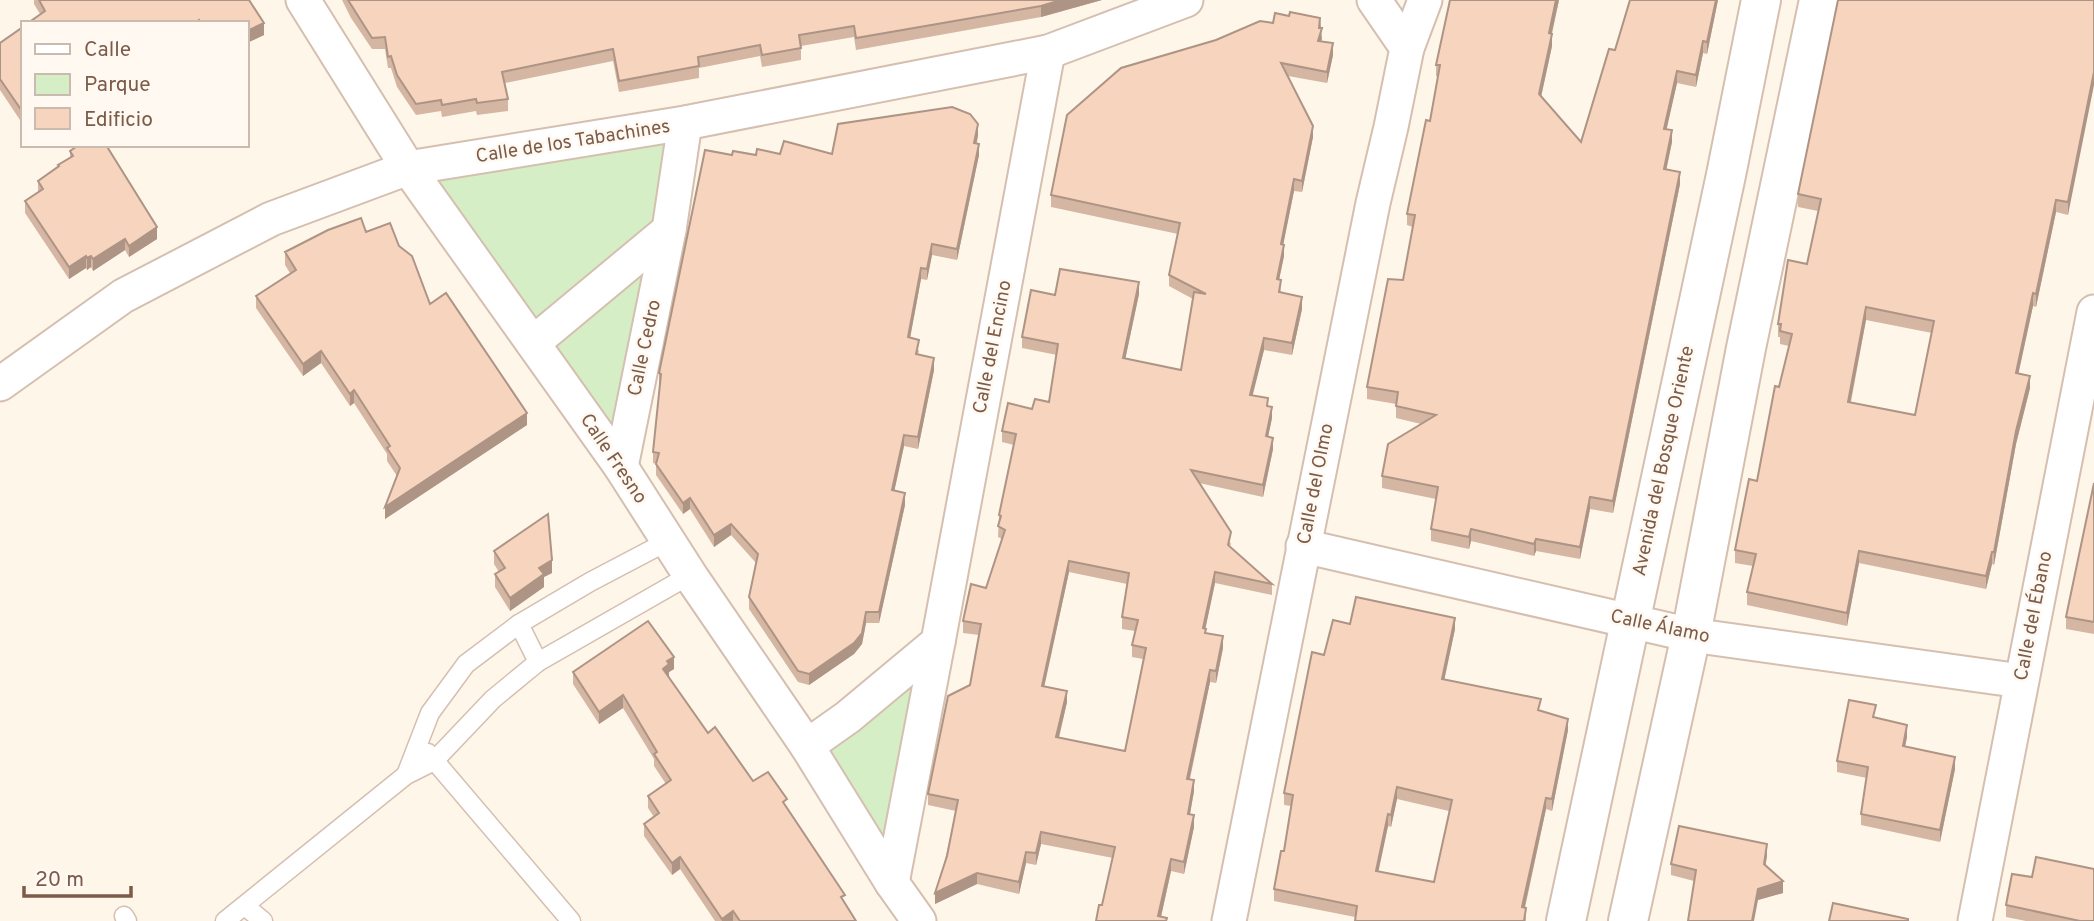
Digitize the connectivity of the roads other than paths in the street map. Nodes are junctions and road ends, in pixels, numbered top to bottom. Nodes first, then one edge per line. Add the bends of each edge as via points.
1 (303, 0) edge
2 (1186, 0) edge
3 (1374, 0) edge
4 (1425, 0) edge
5 (1761, 0) edge
6 (1819, 0) edge
7 (1407, 48) junction
8 (1048, 52) junction
9 (685, 123) junction
10 (408, 168) junction
11 (669, 230) junction
12 (2094, 312) edge
13 (533, 342) junction
14 (0, 384) edge
15 (621, 467) junction
16 (668, 541) junction
17 (1303, 546) junction
18 (690, 575) junction
19 (1629, 621) junction
20 (519, 624) junction
21 (1691, 635) junction
22 (937, 642) junction
23 (538, 662) junction
24 (2021, 681) junction
25 (418, 740) junction
26 (807, 746) junction
27 (434, 761) junction
28 (405, 775) junction
29 (892, 883) junction
30 (246, 906) junction
31 (225, 921) edge
32 (263, 921) edge
33 (571, 921) edge
34 (919, 921) edge
35 (1229, 921) edge
36 (1566, 921) edge
37 (1628, 921) edge
38 (1975, 921) edge

1 - 10 street, Calle Fresno
2 - 8 street, Calle de los Tabachines
3 - 7 street
4 - 7 street, Calle del Olmo
5 - 19 street, Avenida del Bosque Oriente
6 - 21 street
7 - 17 street, Calle del Olmo
8 - 9 street, Calle de los Tabachines
8 - 22 street, Calle del Encino
9 - 10 street, Calle de los Tabachines
9 - 11 street, Calle Cedro
10 - 13 street, Calle Fresno
10 - 14 street, Calle de los Tabachines via 271,219 123,296
11 - 13 street
11 - 15 street, Calle Cedro
12 - 24 street, Calle del Ébano
13 - 15 street, Calle Fresno
15 - 16 street, Calle Fresno
16 - 18 street, Calle Fresno
16 - 20 lane
17 - 19 street, Calle Álamo
17 - 35 street, Calle del Olmo
18 - 23 lane
18 - 26 street, Calle Fresno
19 - 21 street, Calle Álamo
19 - 36 street, Avenida del Bosque Oriente
20 - 23 lane
20 - 25 lane via 466,664 430,713
21 - 24 street, Calle Álamo
21 - 37 street
22 - 26 street
22 - 29 street, Calle del Encino
23 - 27 lane via 493,699
24 - 38 street, Calle del Ébano
25 - 27 lane
25 - 28 lane
26 - 29 street, Calle Fresno
27 - 28 lane
27 - 33 lane
28 - 30 lane
29 - 34 street, Calle Fresno
30 - 31 lane
30 - 32 lane

